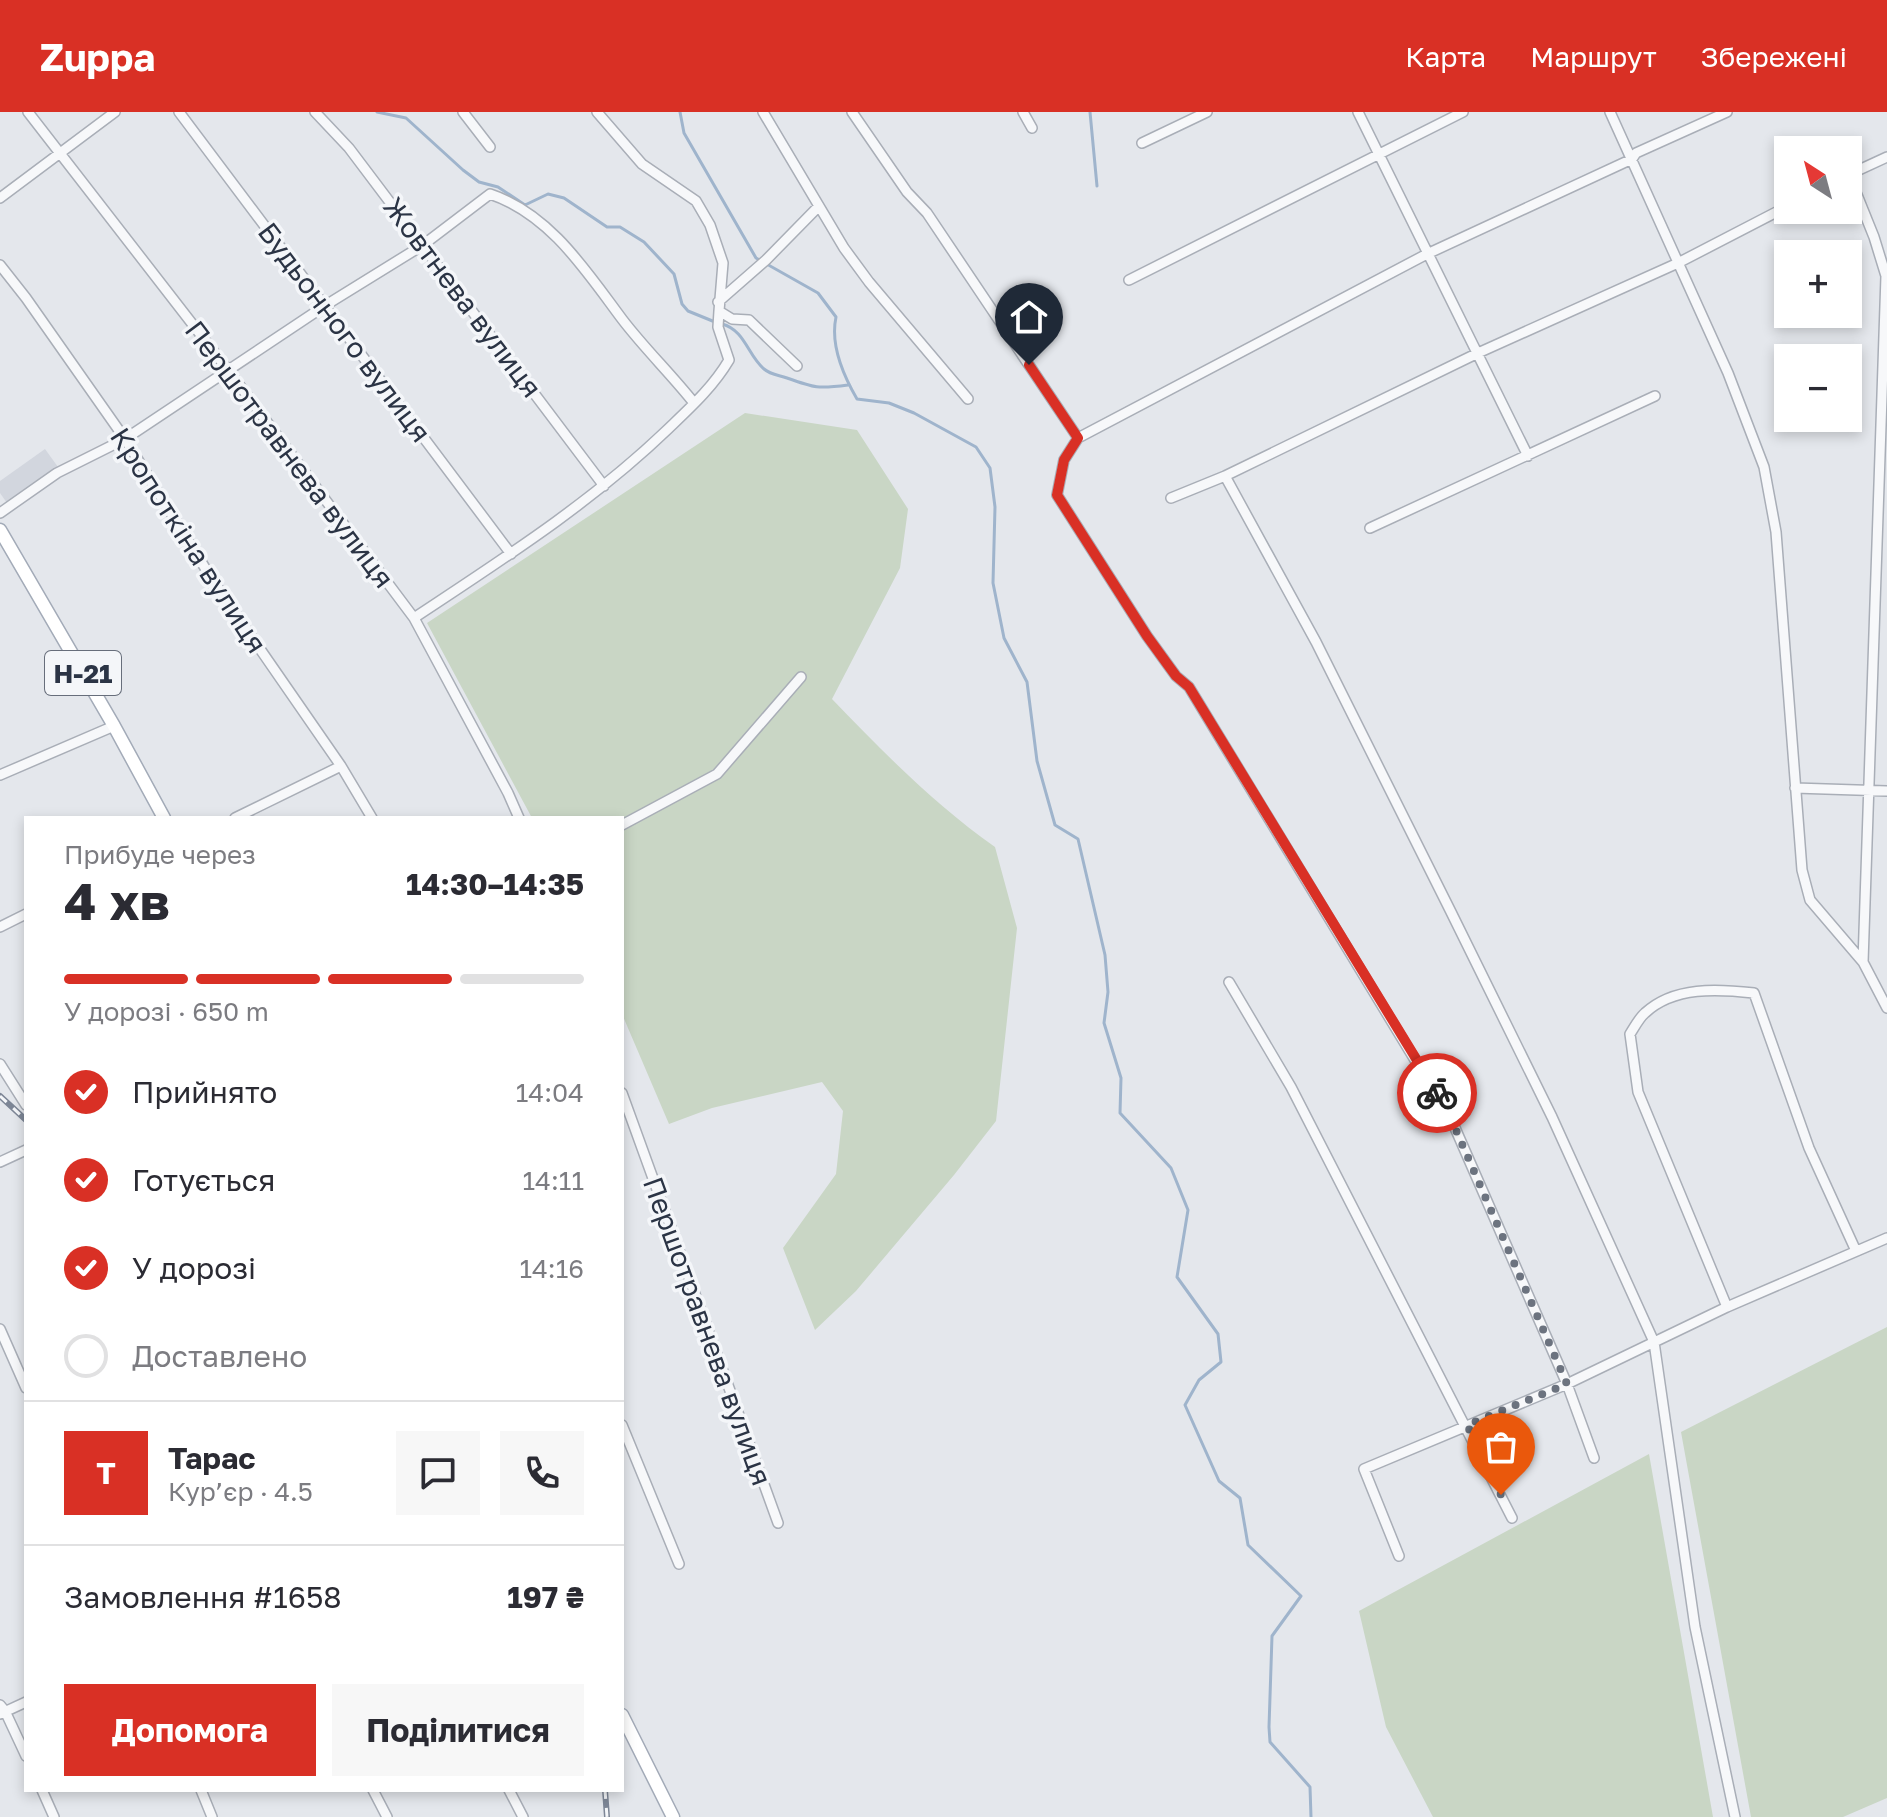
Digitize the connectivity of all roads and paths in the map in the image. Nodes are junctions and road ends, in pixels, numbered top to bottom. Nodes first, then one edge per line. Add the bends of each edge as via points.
1 (28, 112) edge
2 (115, 112) edge
3 (179, 112) edge
4 (315, 112) edge
5 (463, 112) edge
6 (597, 112) edge
7 (763, 112) edge
8 (852, 112) edge
9 (1023, 112) edge
10 (1207, 112) edge
11 (1358, 112) edge
12 (1463, 112) edge
13 (1610, 112) edge
14 (1727, 112) edge
15 (1032, 128) dead end
16 (1142, 143) dead end
17 (490, 147) dead end
18 (59, 153) junction
19 (1378, 153) junction
20 (1887, 157) edge
21 (1632, 159) junction
22 (1862, 169) edge
23 (0, 198) edge
24 (819, 206) junction
25 (1862, 208) edge
26 (1774, 213) edge
27 (423, 245) junction
28 (1427, 254) junction
29 (1678, 263) junction
30 (0, 265) edge
31 (1129, 280) dead end
32 (326, 305) junction
33 (718, 315) junction
34 (1478, 353) junction
35 (797, 366) dead end
36 (228, 370) junction
37 (1655, 396) dead end
38 (968, 399) dead end
39 (1884, 402) edge
40 (694, 403) junction
41 (1078, 438) junction
42 (125, 439) junction
43 (1528, 456) junction
44 (1225, 476) junction
45 (604, 486) junction
46 (1171, 498) dead end
47 (0, 513) edge
48 (1370, 528) dead end
49 (0, 530) edge
50 (511, 554) junction
51 (414, 618) junction
52 (801, 677) dead end
53 (114, 726) junction
54 (341, 766) junction
55 (0, 775) edge
56 (1795, 788) junction
57 (1869, 791) junction
58 (1887, 791) edge
59 (163, 816) edge
60 (239, 816) edge
61 (371, 816) edge
62 (518, 816) edge
63 (624, 824) edge
64 (24, 915) edge
65 (0, 927) edge
66 (1863, 962) junction
67 (1229, 982) dead end
68 (1887, 1008) edge
69 (0, 1064) edge
70 (624, 1099) edge
71 (24, 1102) edge
72 (24, 1151) edge
73 (0, 1162) edge
74 (1887, 1238) edge
75 (1856, 1251) junction
76 (1727, 1307) junction
77 (0, 1329) edge
78 (1654, 1342) junction
79 (4, 1347) edge
80 (24, 1384) edge
81 (1567, 1384) junction
82 (1467, 1425) junction
83 (624, 1430) edge
84 (1594, 1458) dead end
85 (1512, 1518) dead end
86 (778, 1523) dead end
87 (1399, 1556) dead end
88 (679, 1564) dead end
89 (24, 1703) edge
90 (2, 1710) edge
91 (624, 1719) edge
92 (24, 1752) edge
93 (43, 1792) edge
94 (202, 1792) edge
95 (374, 1792) edge
96 (510, 1792) edge
97 (54, 1817) edge
98 (212, 1817) edge
99 (387, 1817) edge
100 (523, 1817) edge
101 (673, 1817) edge
102 (1735, 1817) edge

1 - 18 street, Першотравнева вулиця
2 - 18 street
3 - 32 street, Будьонного вулиця
4 - 27 street, Жовтнева вулиця
5 - 17 street
6 - 33 street via 642,164 696,201 723,263
7 - 24 street
8 - 41 street via 927,213
9 - 15 street
10 - 16 street
11 - 19 street
12 - 19 street
13 - 21 street
14 - 21 street
18 - 23 street
18 - 36 street, Першотравнева вулиця
19 - 28 street
19 - 31 street
20 - 22 street
21 - 28 street
21 - 29 street
24 - 33 street
24 - 38 street via 869,282
25 - 39 street via 1886,276
26 - 29 street
27 - 32 street
27 - 40 street via 490,194 511,201 556,237
27 - 45 street, Жовтнева вулиця
28 - 34 street
28 - 41 street
29 - 34 street
29 - 56 street via 1764,467 1776,532
30 - 42 street, Кропоткіна вулиця
32 - 36 street
32 - 50 street, Будьонного вулиця
33 - 35 street via 749,320
33 - 40 street via 729,360
34 - 43 street
34 - 44 street
36 - 42 street
36 - 51 street, Першотравнева вулиця
37 - 43 street
39 - 57 street
40 - 45 street
41 - 81 street via 1064,460 1057,495 1147,636 1189,687 1426,1074 1452,1121
42 - 47 street via 57,473
42 - 54 street, Кропоткіна вулиця via 215,584
43 - 48 street
44 - 46 street
44 - 78 street via 1316,642 1451,912
45 - 50 street
49 - 53 main road, Н-21
50 - 51 street
51 - 62 street, Першотравнева вулиця
52 - 63 street via 717,774
53 - 55 street
53 - 59 main road, Н-21
54 - 60 street
54 - 61 street, Кропоткіна вулиця
56 - 57 street
56 - 66 street via 1810,900
57 - 58 street
57 - 66 street
64 - 65 street
66 - 68 street
67 - 82 street via 1291,1087
69 - 71 street
70 - 86 street, Першотравнева вулиця
72 - 73 street
74 - 75 street
75 - 76 street
75 - 76 street via 1809,1148 1754,993 1721,989 1673,997 1644,1013 1630,1034 1638,1092
76 - 78 street
77 - 79 street
78 - 81 street
78 - 102 street via 1695,1627
79 - 80 street
81 - 82 street
81 - 84 street
82 - 85 street
82 - 87 street via 1364,1469
83 - 88 street
89 - 90 street
90 - 92 street
91 - 101 main road
93 - 97 street
94 - 98 street
95 - 99 street
96 - 100 street

